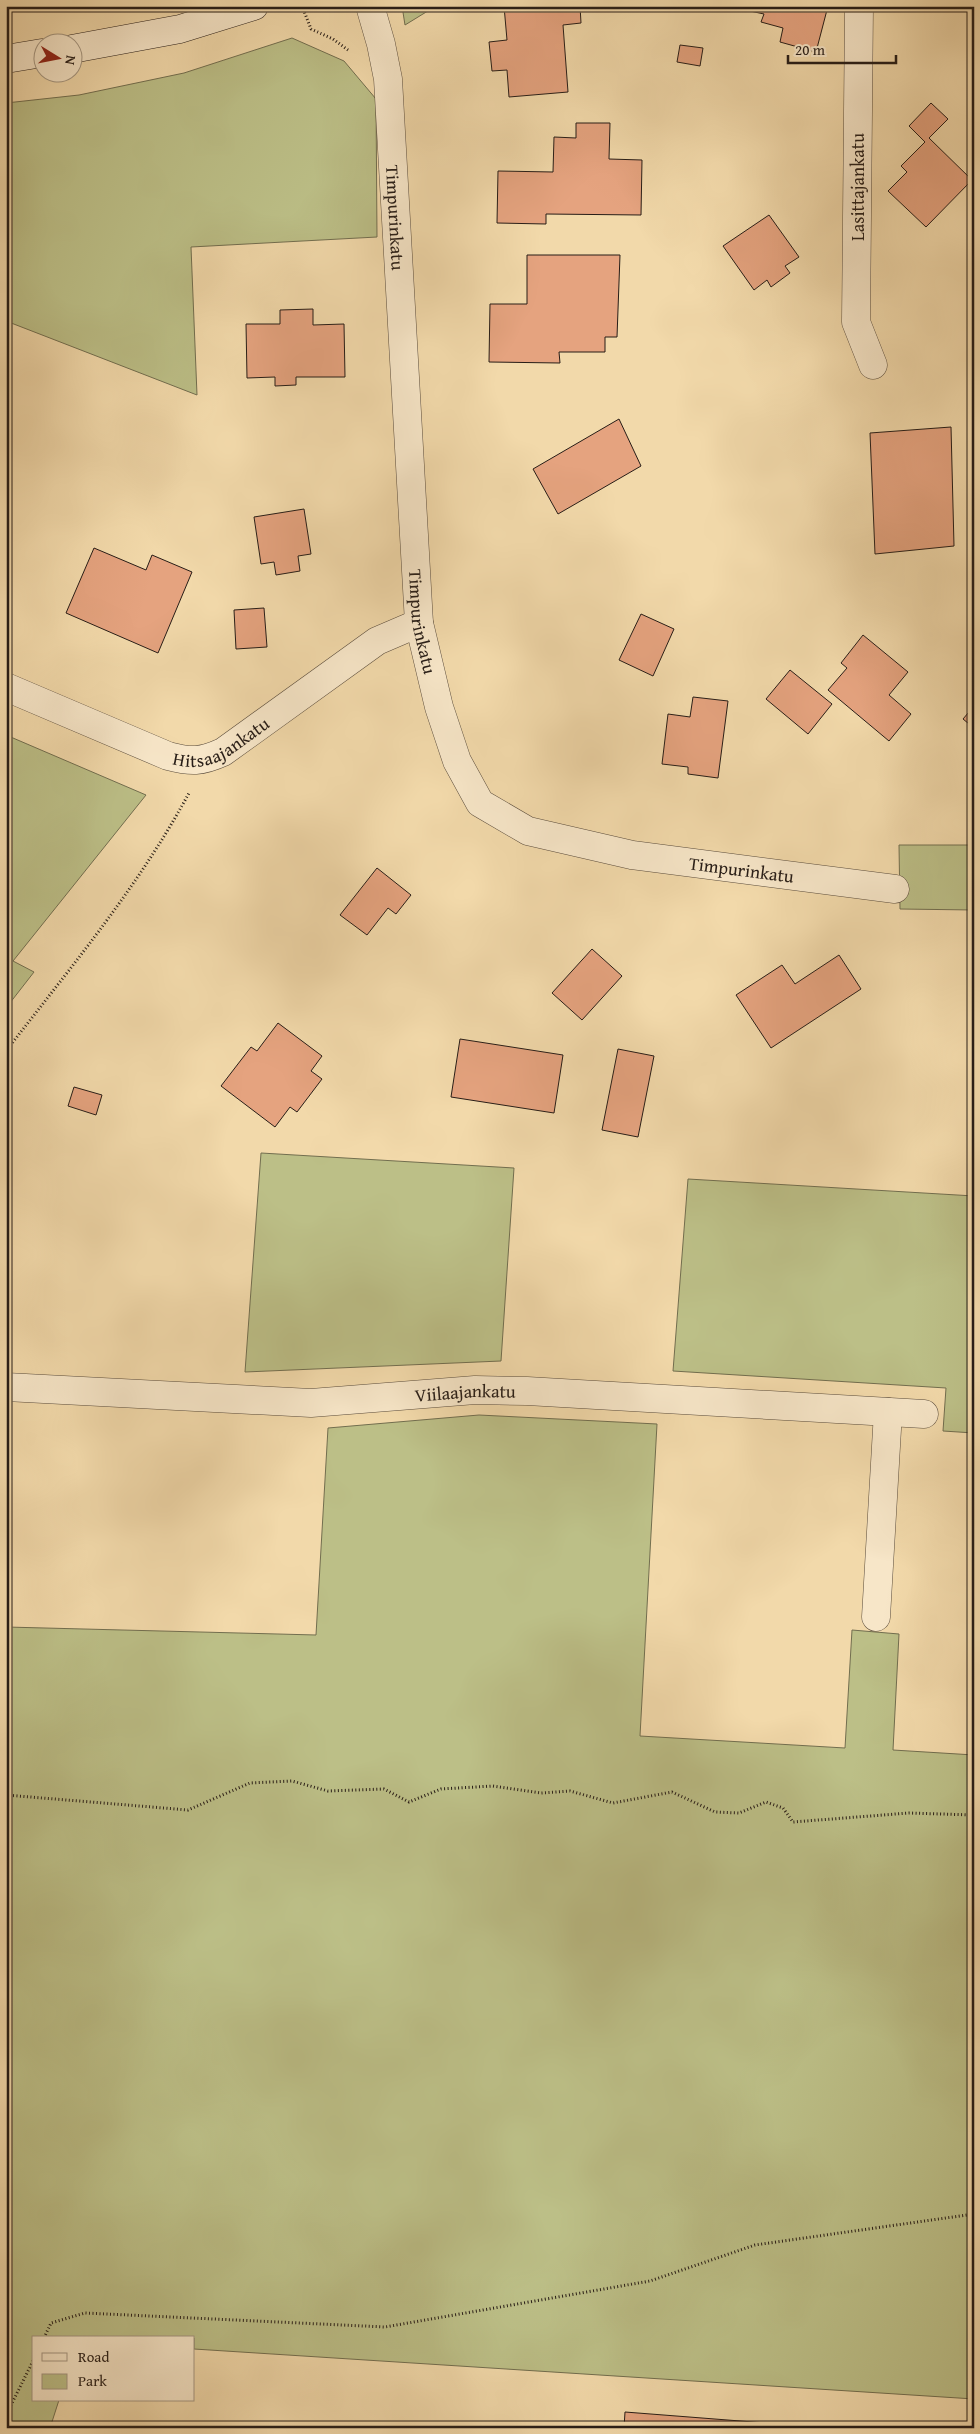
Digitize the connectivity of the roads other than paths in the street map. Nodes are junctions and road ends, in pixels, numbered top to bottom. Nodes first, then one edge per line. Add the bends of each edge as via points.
1 (254, 6) edge
2 (370, 6) edge
3 (859, 6) edge
4 (82, 47) edge
5 (32, 55) edge
6 (6, 59) edge
7 (873, 365) dead end
8 (419, 623) junction
9 (6, 687) edge
10 (894, 889) dead end
11 (6, 1387) edge
12 (888, 1412) junction
13 (924, 1414) dead end
14 (876, 1617) dead end

1 - 4 street via 180,29
2 - 8 street, Timpurinkatu via 388,79
3 - 7 street, Lasittajankatu via 856,322
5 - 6 street
8 - 9 street, Hitsaajankatu via 377,641 223,752 204,760 186,761 168,756
8 - 10 street, Timpurinkatu via 439,708 457,760 480,803 528,831 632,855
11 - 12 street, Viilaajankatu via 311,1403 475,1390 518,1391
12 - 13 street, Viilaajankatu
12 - 14 street

